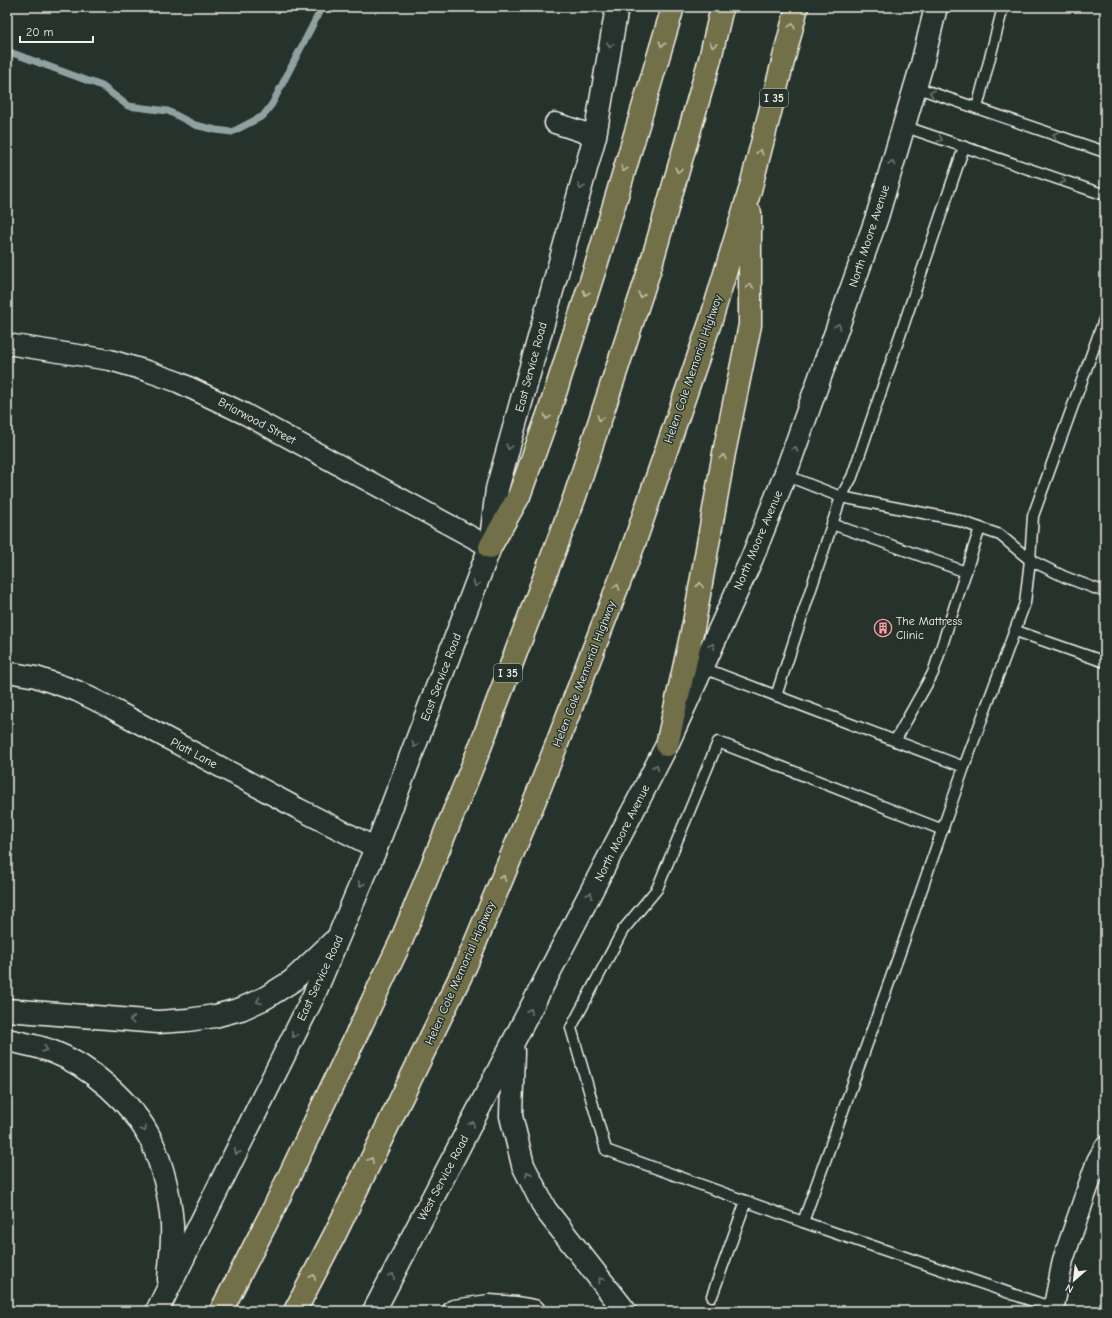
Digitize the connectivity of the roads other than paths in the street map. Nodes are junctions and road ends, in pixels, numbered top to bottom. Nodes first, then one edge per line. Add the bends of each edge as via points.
1 (617, 7) edge
2 (673, 7) edge
3 (722, 7) edge
4 (797, 7) edge
5 (936, 7) edge
6 (1003, 7) edge
7 (915, 87) junction
8 (976, 108) junction
9 (555, 123) dead end
10 (903, 126) junction
11 (595, 136) junction
12 (964, 147) junction
13 (1105, 152) edge
14 (750, 190) junction
15 (1105, 195) edge
16 (1105, 317) edge
17 (7, 344) edge
18 (785, 476) junction
19 (841, 497) junction
20 (832, 524) junction
21 (980, 528) junction
22 (490, 547) junction
23 (1030, 560) junction
24 (966, 572) junction
25 (1105, 592) edge
26 (1016, 631) junction
27 (1105, 662) edge
28 (703, 668) junction
29 (7, 672) edge
30 (776, 696) junction
31 (895, 741) junction
32 (667, 746) junction
33 (964, 767) junction
34 (943, 830) junction
35 (376, 848) junction
36 (340, 936) junction
37 (7, 1010) edge
38 (7, 1040) edge
39 (513, 1045) junction
40 (1105, 1147) edge
41 (746, 1201) junction
42 (803, 1222) junction
43 (169, 1289) junction
44 (712, 1296) dead end
45 (1057, 1310) edge
46 (157, 1311) edge
47 (221, 1311) edge
48 (295, 1311) edge
49 (374, 1311) edge
50 (454, 1311) edge
51 (534, 1311) edge
52 (625, 1311) edge

1 -> 11 main road, East Service Road
2 -> 22 highway via 598,259 548,412 519,496
3 -> 47 highway, I 35 via 650,268 574,499 479,750 402,939 274,1208
14 -> 4 highway, Helen Cole Memorial Highway / I 35
5 - 7 main road, North Moore Avenue
6 - 8 lane
8 -> 7 lane
7 - 10 main road, North Moore Avenue
13 -> 8 lane
9 - 11 street
10 -> 12 lane
18 -> 10 main road, North Moore Avenue via 877,217
11 -> 22 main road, East Service Road via 498,489
12 -> 15 lane
12 - 19 lane via 852,477
32 -> 14 highway via 694,623 750,325
48 -> 14 highway, Helen Cole Memorial Highway / I 35 via 466,965 541,786 634,544 711,320
16 - 23 lane via 1033,516
17 - 22 street, Briarwood Street via 110,360 178,382 245,414
18 - 19 lane
28 -> 18 main road, North Moore Avenue
19 - 20 lane
19 - 21 lane via 954,519
20 - 24 lane
20 - 30 lane
21 - 23 lane via 1000,535
21 - 24 lane
22 -> 35 main road, East Service Road
23 - 25 lane via 1065,578
23 - 26 lane via 1026,603
24 - 31 lane via 933,673
26 - 27 lane
26 - 33 lane
28 - 30 lane
28 - 32 main road, North Moore Avenue
29 - 35 street, Platt Lane via 36,677 77,691 109,706
30 - 31 lane
31 - 33 lane
39 -> 32 main road, North Moore Avenue
33 - 34 lane
34 - 41 lane via 718,742 657,888 623,930 571,1028 606,1150
34 - 42 lane
35 -> 36 main road, East Service Road
36 -> 37 main road via 292,981 266,998 241,1009 215,1016 158,1022
36 -> 43 main road, East Service Road
38 -> 43 main road via 51,1051 98,1076 140,1122 155,1151 168,1195 172,1226
49 -> 39 main road, West Service Road
52 -> 39 main road via 545,1209 524,1165 511,1116
40 - 45 street via 1097,1160 1063,1260
41 - 42 lane
41 - 44 lane
42 - 45 lane
43 - 46 main road, East Service Road
50 - 51 main road via 489,1306

